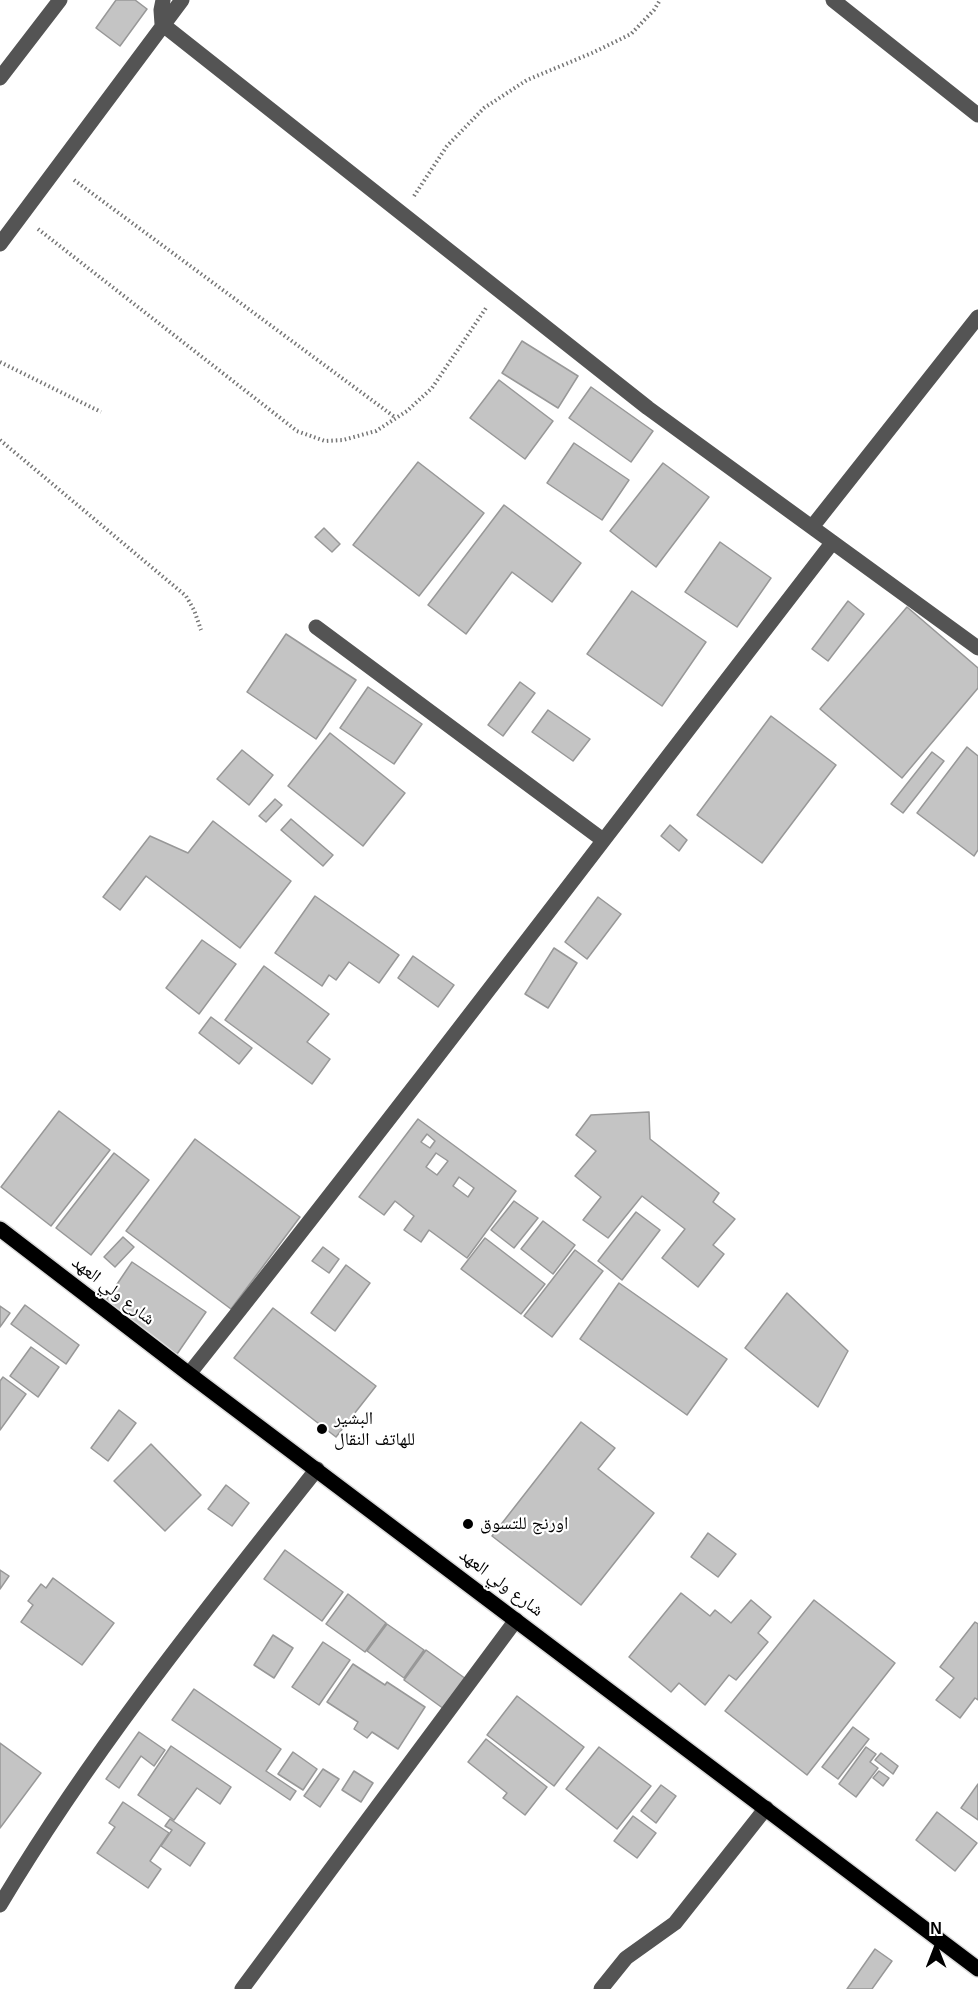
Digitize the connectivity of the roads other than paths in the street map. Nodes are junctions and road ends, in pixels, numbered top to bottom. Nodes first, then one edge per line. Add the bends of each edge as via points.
1 (60, 0) edge
2 (163, 0) edge
3 (182, 0) edge
4 (833, 0) edge
5 (162, 24) junction
6 (0, 78) edge
7 (978, 115) edge
8 (0, 244) edge
9 (978, 317) edge
10 (812, 527) junction
11 (832, 543) junction
12 (316, 627) dead end
13 (978, 648) edge
14 (603, 840) junction
15 (0, 1229) edge
16 (189, 1374) junction
17 (317, 1469) junction
18 (516, 1620) junction
19 (766, 1808) junction
20 (0, 1905) edge
21 (978, 1969) edge
22 (242, 1989) edge
23 (601, 1989) edge

1 - 6 street
2 - 5 street
3 - 5 street
4 - 7 street
5 - 8 street
5 - 10 street via 648,408
9 - 10 street
10 - 11 street
11 - 13 street
11 - 14 street
12 - 14 street
14 - 16 street via 342,1182
15 - 16 main road, شارع ولي العهد
16 - 17 main road, شارع ولي العهد
17 - 18 main road, شارع ولي العهد
17 - 20 street via 122,1722
18 - 19 main road, شارع ولي العهد
18 - 22 street
19 - 21 main road, شارع ولي العهد
19 - 23 street via 675,1923 626,1958

